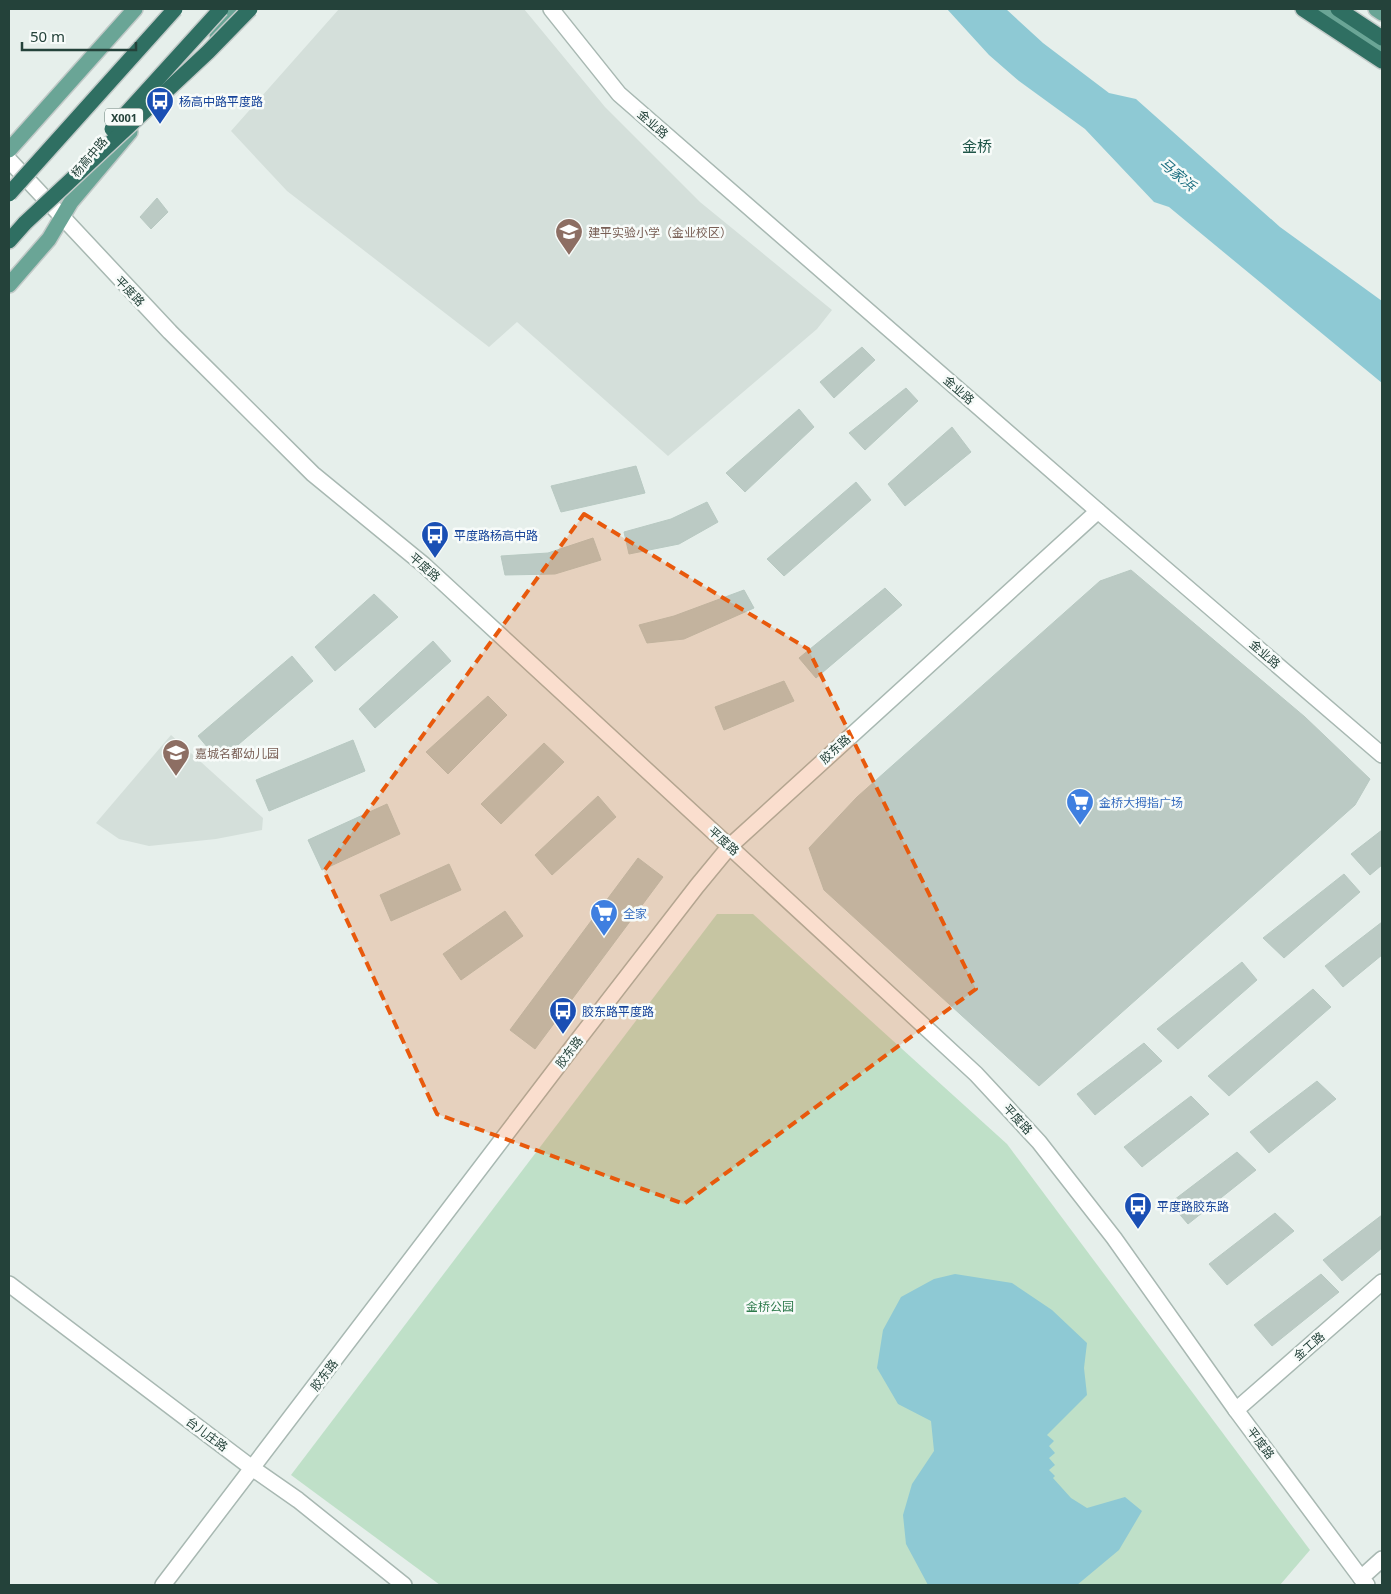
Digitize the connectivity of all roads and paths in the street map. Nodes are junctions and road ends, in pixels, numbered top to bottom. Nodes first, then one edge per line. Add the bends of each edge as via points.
1 (135, 9) edge
2 (170, 9) edge
3 (175, 9) edge
4 (222, 9) edge
5 (239, 9) edge
6 (250, 9) edge
7 (551, 9) edge
8 (1303, 9) edge
9 (1323, 9) edge
10 (1338, 9) edge
11 (1376, 9) edge
12 (1382, 13) edge
13 (1382, 38) edge
14 (1382, 48) edge
15 (1382, 61) edge
16 (96, 97) junction
17 (9, 150) edge
18 (9, 160) edge
19 (9, 194) edge
20 (62, 218) junction
21 (25, 223) junction
22 (9, 241) edge
23 (9, 285) edge
24 (1098, 511) junction
25 (1382, 755) edge
26 (730, 846) junction
27 (1382, 1282) edge
28 (9, 1284) edge
29 (1236, 1410) junction
30 (252, 1468) junction
31 (1382, 1559) edge
32 (1364, 1582) edge
33 (163, 1585) edge
34 (404, 1585) edge

1 - 17 main road
2 - 16 highway, bridge
3 - 16 highway, X001, bridge
4 - 21 highway, 杨高中路 / X001, bridge
5 - 20 main road, 杨高中路 / X001 via 109,157 71,202
6 - 21 highway, bridge
7 - 24 street, 金业路 via 619,94
8 - 15 highway
9 - 14 main road
10 - 13 highway
11 - 12 main road
16 - 19 highway, X001, bridge
18 - 20 street, 平度路
20 - 23 main road, 杨高中路 / X001 via 49,239
20 - 26 street, 平度路 via 170,332 313,474 424,565
21 - 22 highway, 杨高中路 / X001
24 - 25 street, 金业路
24 - 26 street, 胶东路
26 - 29 street, 平度路 via 976,1074 1039,1142 1114,1238
26 - 30 street, 胶东路
27 - 29 street, 金工路
28 - 30 street, 台儿庄路
29 - 32 street, 平度路
30 - 33 street, 胶东路
30 - 34 street, 台儿庄路 via 298,1500
31 - 32 street

